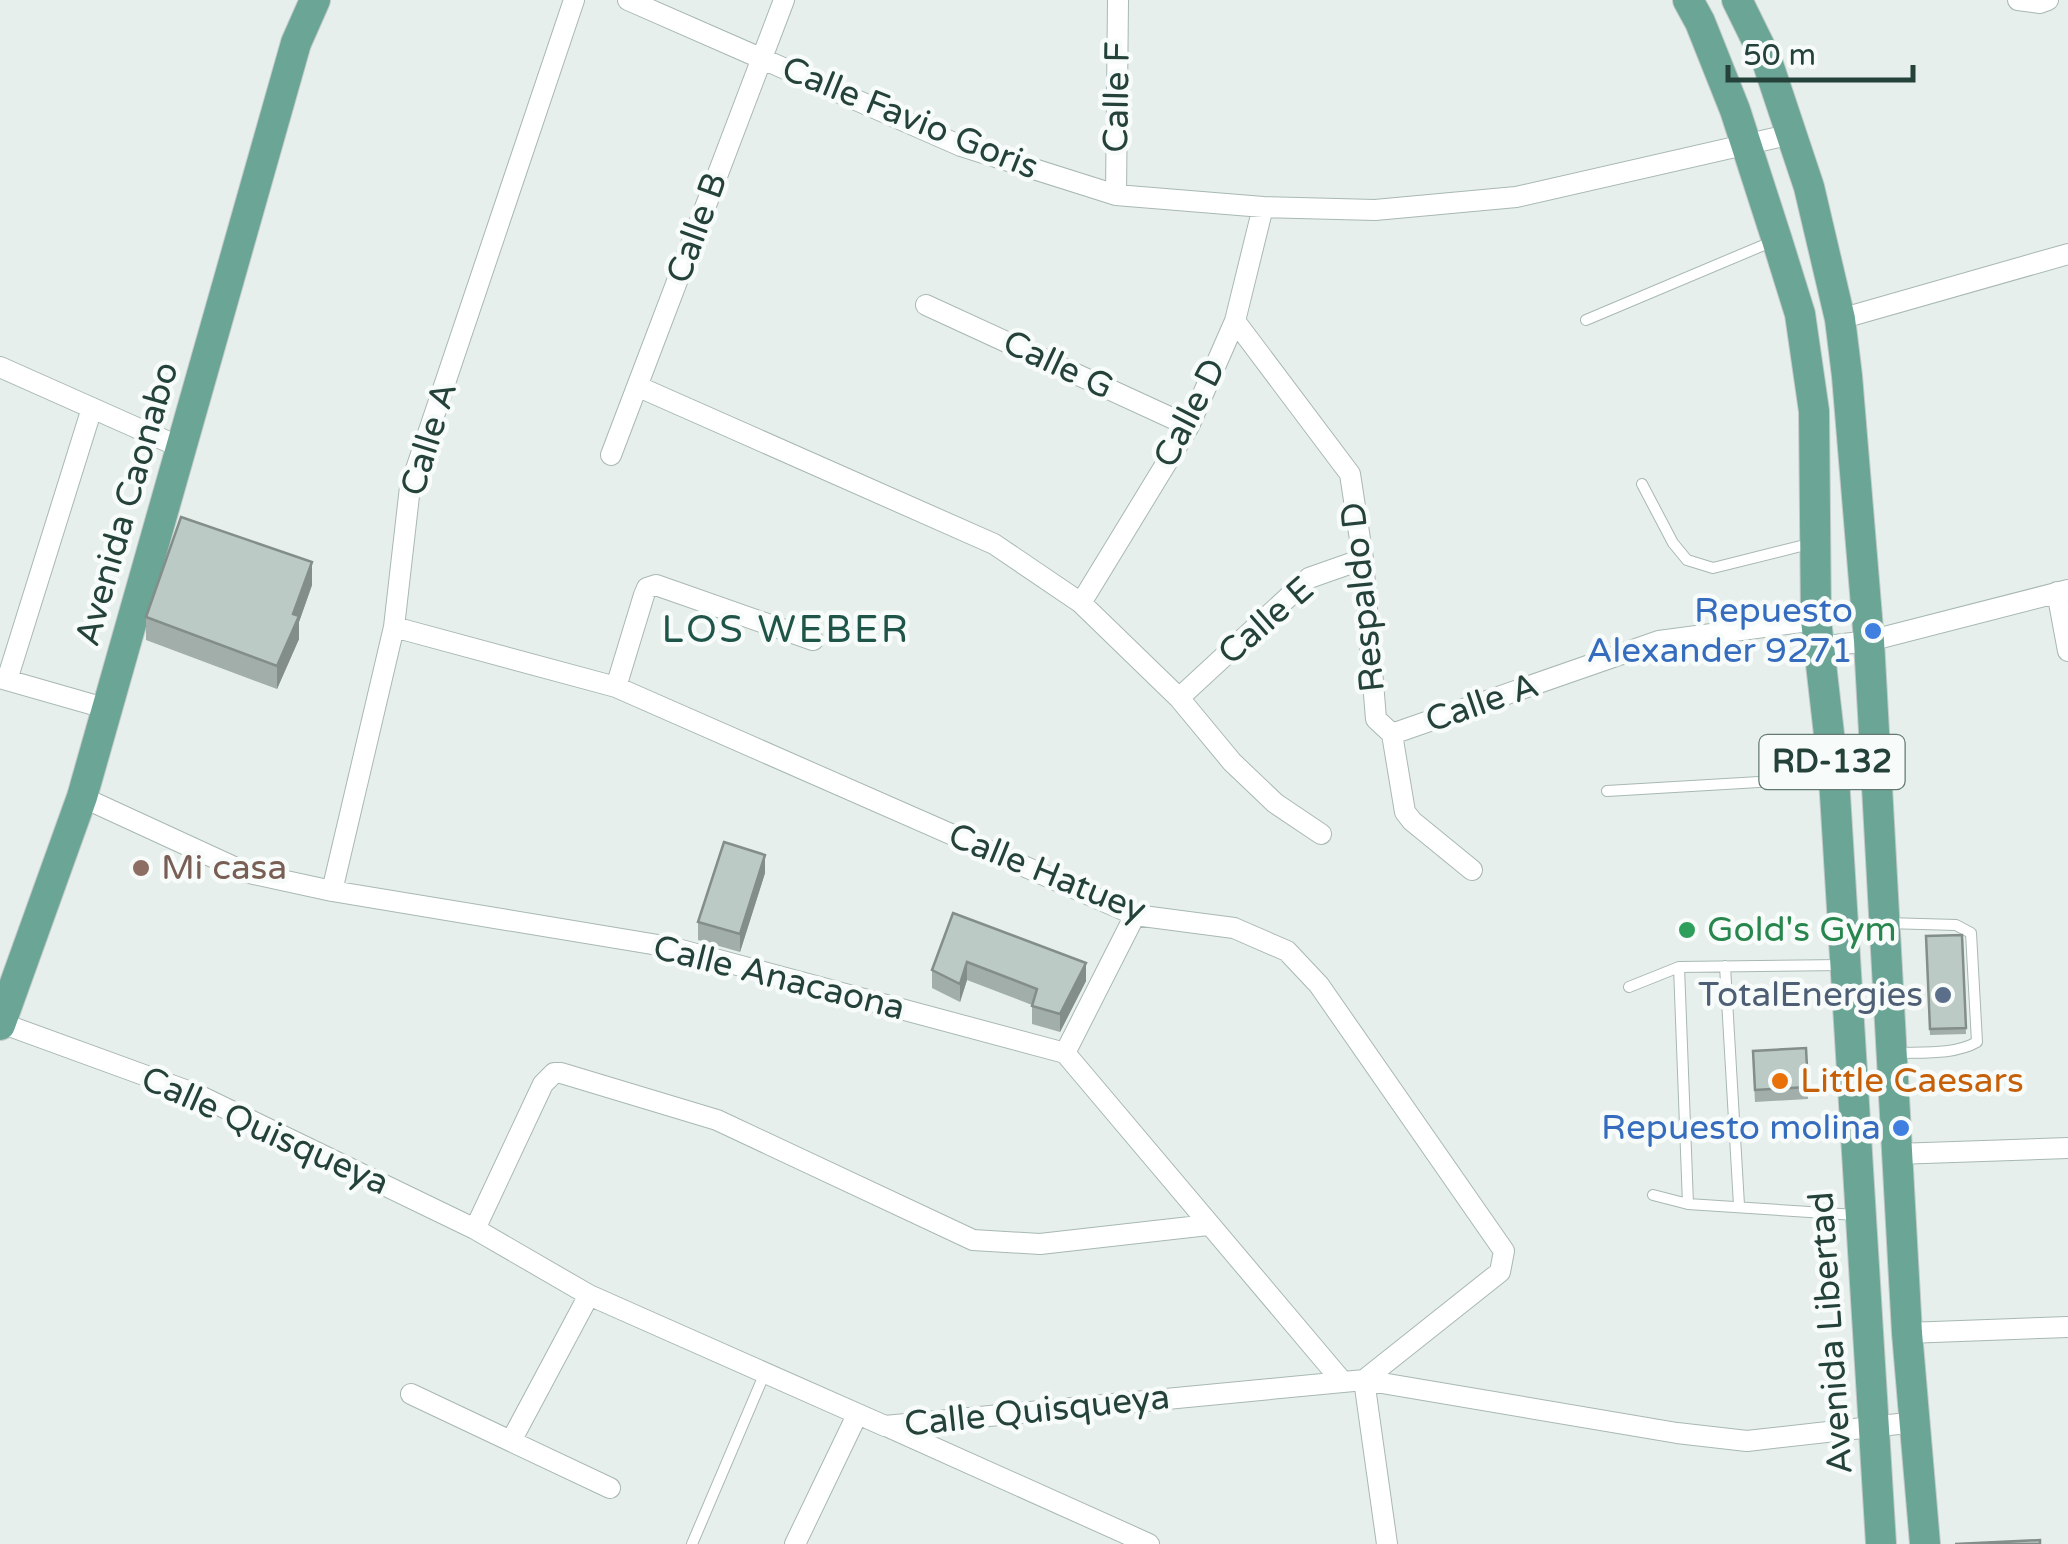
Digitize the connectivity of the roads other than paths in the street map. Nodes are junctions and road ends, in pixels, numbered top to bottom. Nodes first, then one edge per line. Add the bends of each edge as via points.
1 (315, 0) edge
2 (574, 0) edge
3 (628, 0) edge
4 (784, 0) edge
5 (1118, 0) edge
6 (1688, 0) edge
7 (1737, 0) edge
8 (2018, 0) edge
9 (2048, 0) edge
10 (760, 57) junction
11 (1792, 134) junction
12 (1746, 143) junction
13 (1116, 195) junction
14 (1264, 208) junction
15 (1777, 240) junction
16 (2068, 254) edge
17 (926, 304) dead end
18 (1840, 319) junction
19 (1586, 320) dead end
20 (1235, 321) junction
21 (0, 367) edge
22 (639, 387) junction
23 (92, 408) junction
24 (1189, 426) junction
25 (182, 448) junction
26 (610, 455) dead end
27 (1642, 484) dead end
28 (1817, 542) junction
29 (1363, 558) junction
30 (2062, 591) edge
31 (1081, 602) junction
32 (394, 627) junction
33 (1817, 634) junction
34 (813, 640) dead end
35 (1868, 641) junction
36 (2068, 652) edge
37 (3, 679) edge
38 (616, 686) junction
39 (1179, 698) junction
40 (108, 709) junction
41 (1388, 731) junction
42 (1834, 778) junction
43 (1607, 791) dead end
44 (82, 797) junction
45 (1321, 834) dead end
46 (1472, 870) dead end
47 (332, 890) junction
48 (1135, 916) junction
49 (1884, 924) junction
50 (1844, 965) junction
51 (1680, 966) junction
52 (1725, 966) junction
53 (1630, 987) dead end
54 (0, 1023) edge
55 (1890, 1053) junction
56 (1065, 1054) junction
57 (2068, 1148) edge
58 (1896, 1154) junction
59 (1653, 1195) dead end
60 (1688, 1204) junction
61 (1739, 1205) junction
62 (1861, 1215) junction
63 (1208, 1225) junction
64 (476, 1229) junction
65 (589, 1296) junction
66 (2068, 1327) edge
67 (1907, 1333) junction
68 (764, 1375) junction
69 (1353, 1380) junction
70 (411, 1394) dead end
71 (857, 1415) junction
72 (1916, 1422) junction
73 (886, 1426) junction
74 (1874, 1427) junction
75 (512, 1442) junction
76 (610, 1488) dead end
77 (692, 1544) edge
78 (795, 1544) edge
79 (1149, 1544) edge
80 (1387, 1544) edge
81 (1882, 1544) edge
82 (1925, 1544) edge

1 - 25 main road, Avenida Caonabo via 296,43
2 - 32 street, Calle A via 410,487
3 - 10 street, Calle Favio Goris
4 - 10 street, Calle B
5 - 13 street, Calle F
6 - 12 main road, Avenida Libertad / RD-132
7 - 11 main road, RD-132
8 - 9 street
10 - 13 street, Calle Favio Goris via 960,146
10 - 22 street, Calle B
11 - 12 street, Calle Favio Goris
11 - 18 main road, RD-132
12 - 14 street, Calle Favio Goris via 1516,197 1375,210
12 - 15 main road, Avenida Libertad / RD-132
13 - 14 street, Calle Favio Goris
14 - 20 street, Calle D
15 - 19 lane
15 - 28 main road, Avenida Libertad / RD-132 via 1800,314 1814,411
16 - 18 street
17 - 24 street, Calle G
18 - 35 main road, RD-132
20 - 24 street, Calle D
20 - 29 street, Respaldo D via 1350,474
21 - 23 street
22 - 26 street, Calle B
22 - 31 street via 994,544
23 - 25 street
23 - 37 street
24 - 31 street, Calle D
25 - 40 main road, Avenida Caonabo
27 - 28 lane via 1687,560 1713,568
28 - 33 main road, Avenida Libertad / RD-132
29 - 39 street, Calle E via 1309,578
29 - 41 street, Respaldo D via 1376,719
30 - 35 street, Calle A
30 - 36 street
31 - 39 street
32 - 38 street, Calle Hatuey
32 - 47 street, Calle A
33 - 35 street, Calle A
33 - 41 street, Calle A via 1659,641
33 - 42 main road, Avenida Libertad / RD-132
34 - 38 street via 647,588
35 - 49 main road, RD-132
37 - 40 street
38 - 48 street, Calle Hatuey
39 - 45 street via 1232,762
40 - 44 main road, Avenida Caonabo
41 - 46 street, Respaldo D via 1405,812
42 - 43 lane
42 - 50 main road, Avenida Libertad / RD-132
44 - 47 street, Calle Anacaona via 246,872
44 - 54 main road, Avenida Caonabo
47 - 56 street, Calle Anacaona via 670,947
48 - 56 street
48 - 69 street, Calle Hatuey via 1234,928 1287,952 1320,984 1504,1251 1500,1272
49 - 55 main road, RD-132
49 - 55 lane via 1956,924 1971,933 1977,1042
50 - 52 lane
50 - 62 main road, Avenida Libertad / RD-132
51 - 52 lane
51 - 53 lane
51 - 60 lane
52 - 61 lane
54 - 64 street, Calle Quisqueya via 196,1094
55 - 58 main road, RD-132
56 - 63 street
57 - 58 street
58 - 67 main road, RD-132
59 - 60 lane
60 - 61 lane
61 - 62 lane
62 - 74 main road, Avenida Libertad / RD-132
63 - 64 street via 1040,1244 973,1240 717,1120 561,1073 542,1084
63 - 69 street
64 - 65 street, Calle Quisqueya
65 - 68 street, Calle Quisqueya
65 - 75 street
66 - 67 street
67 - 72 main road, RD-132
68 - 71 street, Calle Quisqueya
68 - 77 lane
69 - 73 street, Calle Quisqueya
69 - 74 street, Calle Quisqueya via 1747,1441
69 - 80 street
70 - 75 street
71 - 73 street, Calle Quisqueya
71 - 78 street
72 - 74 street, Calle Quisqueya
72 - 82 main road, RD-132
73 - 79 street
74 - 81 main road, Avenida Libertad / RD-132
75 - 76 street

